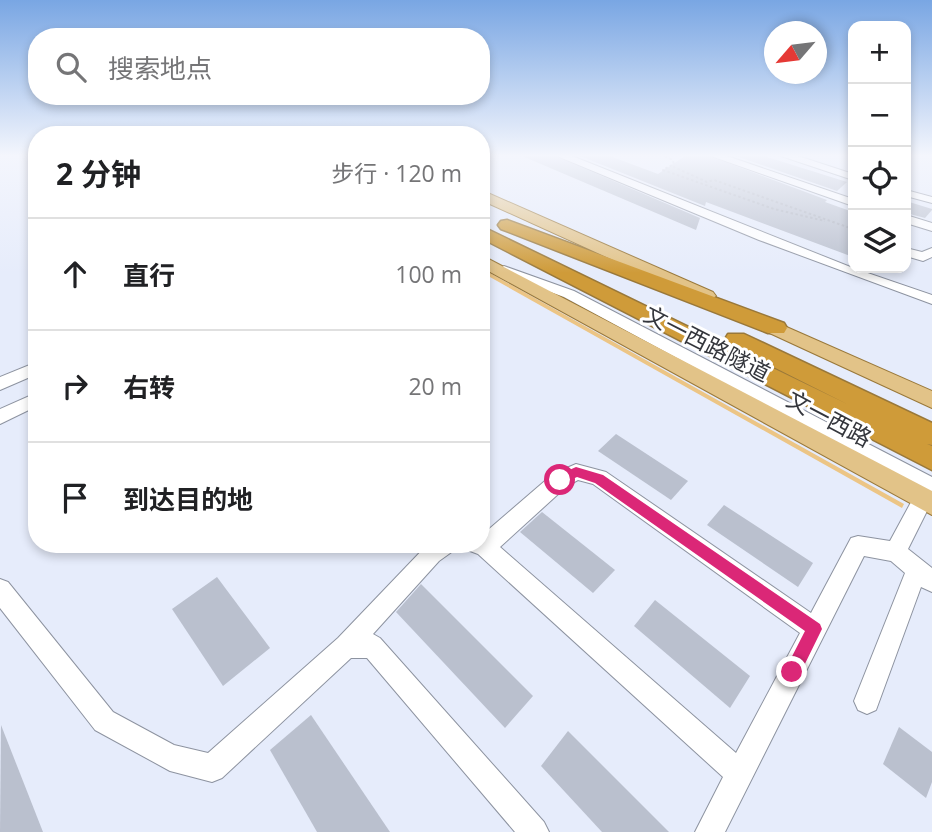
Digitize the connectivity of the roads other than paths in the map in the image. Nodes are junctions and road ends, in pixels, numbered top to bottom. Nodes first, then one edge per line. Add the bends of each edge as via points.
1 (667, 195) edge
2 (829, 195) edge
3 (914, 195) edge
4 (490, 198) edge
5 (848, 201) edge
6 (932, 201) edge
7 (490, 216) edge
8 (911, 221) edge
9 (507, 225) junction
10 (932, 227) edge
11 (490, 236) edge
12 (932, 252) edge
13 (911, 253) edge
14 (490, 259) edge
15 (490, 261) edge
16 (848, 262) edge
17 (877, 273) edge
18 (619, 300) junction
19 (932, 300) edge
20 (776, 328) junction
21 (28, 371) edge
22 (0, 384) edge
23 (932, 400) edge
24 (28, 403) edge
25 (0, 417) edge
26 (932, 435) edge
27 (932, 459) edge
28 (929, 496) edge
29 (490, 538) edge
30 (896, 552) junction
31 (432, 553) edge
32 (489, 553) edge
33 (924, 576) edge
34 (0, 590) edge
35 (814, 629) junction
36 (346, 646) junction
37 (867, 701) dead end
38 (740, 774) junction
39 (534, 832) edge
40 (710, 832) edge

1 - 16 street
2 - 5 street
3 - 6 street
4 - 20 main road
7 - 9 highway, 文一西路隧道
8 - 10 street
9 - 20 highway
9 - 26 highway, 文一西路隧道
11 - 18 highway, 文一西路隧道
12 - 13 street via 923,257
14 - 18 highway
15 - 28 main road, 文一西路
17 - 19 street
18 - 27 highway, 文一西路隧道
20 - 23 main road
21 - 22 street
24 - 25 street
28 - 30 street
29 - 35 street via 560,480 576,472 599,478
30 - 33 street
30 - 35 street via 858,545
31 - 36 street
32 - 38 street
33 - 37 street
34 - 36 street via 104,720 170,757 212,768
35 - 38 street
36 - 39 street via 372,646
38 - 40 street

